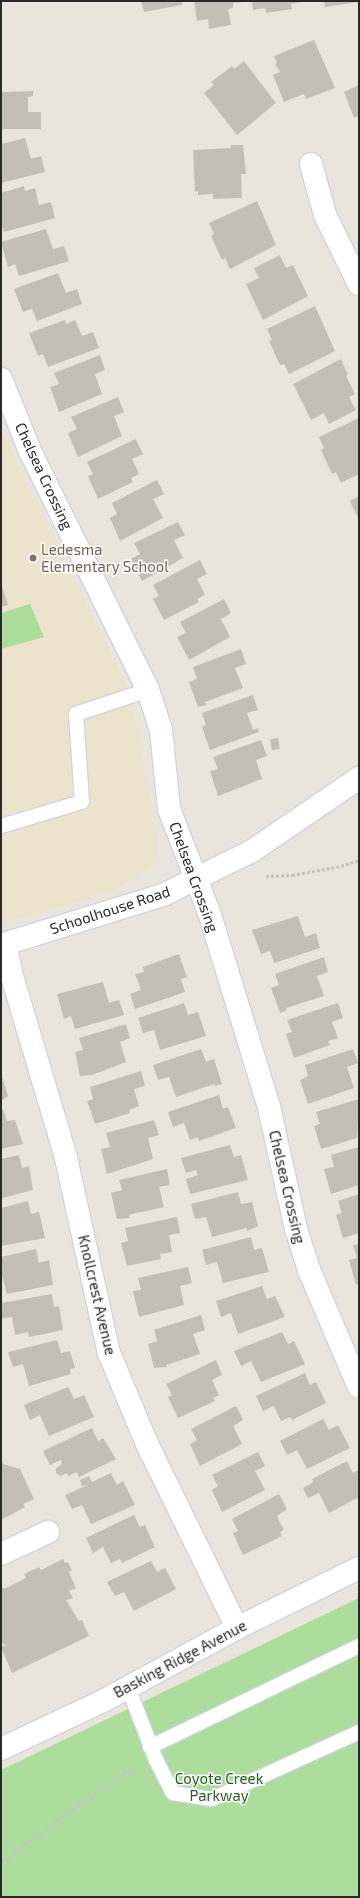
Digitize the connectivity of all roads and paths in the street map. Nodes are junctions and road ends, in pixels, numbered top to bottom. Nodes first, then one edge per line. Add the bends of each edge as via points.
1 (312, 164) dead end
2 (359, 284) edge
3 (1, 379) edge
4 (148, 690) junction
5 (359, 778) edge
6 (1, 826) edge
7 (359, 860) edge
8 (266, 876) dead end
9 (196, 877) junction
10 (3, 944) edge
11 (359, 1387) edge
12 (48, 1532) dead end
13 (1, 1554) edge
14 (359, 1568) edge
15 (237, 1628) junction
16 (359, 1646) edge
17 (128, 1687) junction
18 (359, 1732) edge
19 (1, 1749) edge
20 (153, 1753) junction
21 (1, 1863) edge

1 - 2 street via 325,215
3 - 4 street, Chelsea Crossing via 30,451
4 - 6 lane via 76,714 82,802
4 - 9 street, Chelsea Crossing via 161,730 169,809
5 - 9 street, Schoolhouse Road via 252,851
7 - 8 path via 292,875
9 - 10 street, Schoolhouse Road via 163,895
9 - 11 street, Chelsea Crossing via 269,1108 296,1229 308,1270
10 - 15 street, Knollcrest Avenue via 66,1158 109,1353 147,1444
12 - 13 street
14 - 15 street, Basking Ridge Avenue
15 - 17 street, Basking Ridge Avenue
16 - 20 lane
17 - 19 street, Basking Ridge Avenue
17 - 20 lane
18 - 20 lane via 212,1799 173,1793
20 - 21 path

